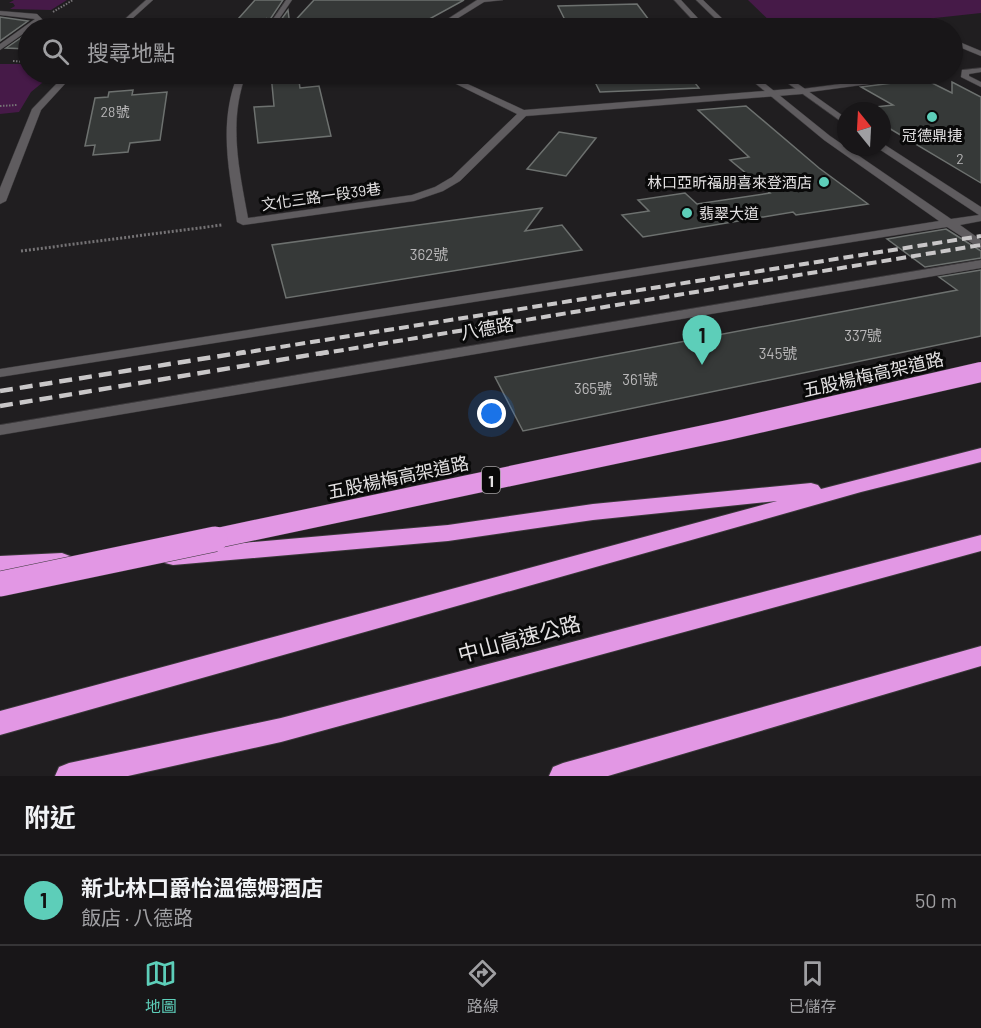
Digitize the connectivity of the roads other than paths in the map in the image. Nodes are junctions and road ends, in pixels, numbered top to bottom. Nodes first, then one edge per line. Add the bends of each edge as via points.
1 (150, 0) edge
2 (289, 0) edge
3 (481, 0) edge
4 (500, 0) edge
5 (677, 0) edge
6 (699, 0) edge
7 (0, 13) edge
8 (38, 18) edge
9 (129, 18) edge
10 (277, 18) edge
11 (453, 18) edge
12 (694, 18) edge
13 (718, 18) edge
14 (18, 35) edge
15 (963, 46) edge
16 (0, 48) edge
17 (981, 54) edge
18 (981, 70) edge
19 (61, 84) edge
20 (237, 84) edge
21 (461, 84) edge
22 (760, 84) edge
23 (792, 84) edge
24 (857, 84) edge
25 (981, 85) edge
26 (802, 92) junction
27 (772, 94) junction
28 (523, 113) junction
29 (837, 116) edge
30 (891, 154) edge
31 (0, 201) edge
32 (981, 212) edge
33 (981, 218) edge
34 (948, 223) junction
35 (981, 245) edge
36 (981, 264) edge
37 (981, 372) edge
38 (0, 373) edge
39 (0, 430) edge
40 (981, 455) edge
41 (861, 485) junction
42 (981, 543) edge
43 (0, 566) edge
44 (0, 584) edge
45 (981, 656) edge
46 (0, 723) edge
47 (69, 776) edge
48 (563, 776) edge

1 - 9 street
2 - 10 street
3 - 4 street
3 - 11 street
5 - 12 street
6 - 13 street
7 - 8 street
14 - 16 street
15 - 17 lane
18 - 25 lane via 965,72 965,77
19 - 31 street via 37,109
20 - 28 street, 文化三路一段39巷 via 229,124 243,222 379,204 439,189 456,178
21 - 28 street
22 - 27 street
23 - 26 street
24 - 26 lane
26 - 27 street
26 - 29 street
27 - 28 street
27 - 34 street via 826,138
30 - 32 street
33 - 34 street, 八德路
34 - 35 street
34 - 38 street, 八德路
36 - 39 street, 八德路
37 - 44 highway, 五股楊梅高架道路 / 1, bridge via 728,430
40 - 41 highway
41 - 43 highway via 593,512 448,533 205,555
41 - 46 highway
42 - 47 highway, 中山高速公路 via 281,730
45 - 48 highway

